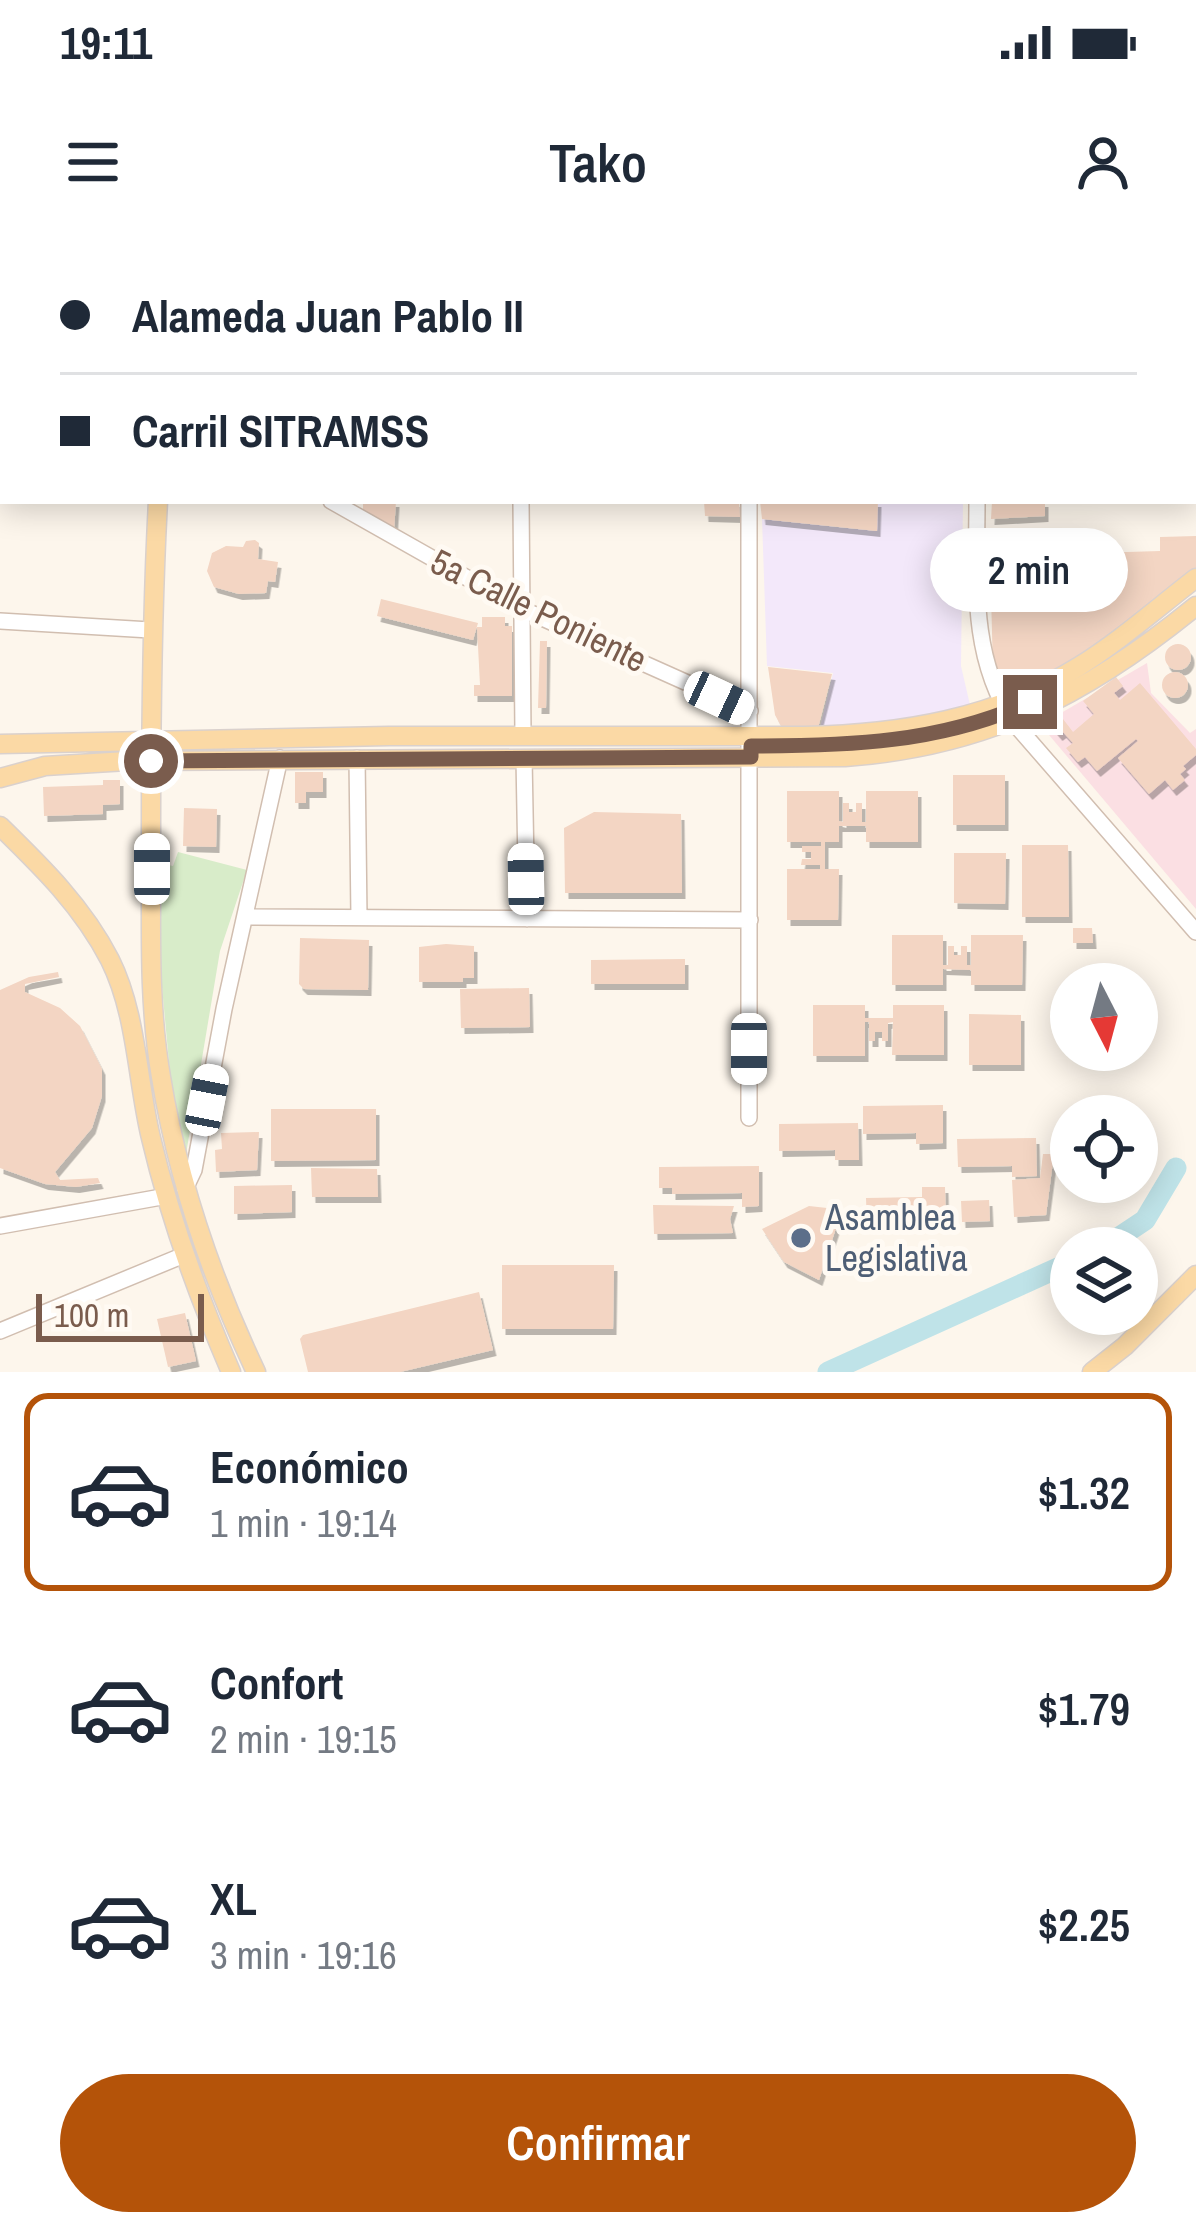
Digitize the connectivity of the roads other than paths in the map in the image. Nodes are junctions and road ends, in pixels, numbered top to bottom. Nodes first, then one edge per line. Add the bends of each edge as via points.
1 (158, 504) edge
2 (521, 504) edge
3 (749, 504) edge
4 (977, 504) edge
5 (348, 506) edge
6 (1196, 578) edge
7 (1196, 590) edge
8 (1196, 606) edge
9 (522, 608) junction
10 (0, 621) edge
11 (150, 630) junction
12 (750, 712) junction
13 (1008, 713) junction
14 (523, 735) junction
15 (0, 744) edge
16 (751, 747) junction
17 (151, 750) junction
18 (50, 753) junction
19 (0, 755) edge
20 (280, 758) junction
21 (357, 758) junction
22 (524, 758) junction
23 (0, 768) edge
24 (0, 778) edge
25 (1, 825) edge
26 (247, 917) junction
27 (359, 917) junction
28 (527, 920) junction
29 (750, 920) junction
30 (1196, 932) edge
31 (151, 952) junction
32 (111, 962) junction
33 (153, 1018) junction
34 (130, 1022) junction
35 (749, 1118) dead end
36 (176, 1193) junction
37 (0, 1226) edge
38 (184, 1255) junction
39 (1194, 1282) edge
40 (0, 1331) edge
41 (231, 1372) edge
42 (256, 1372) edge
43 (1092, 1372) edge

1 - 11 main road
2 - 9 street
3 - 12 street
4 - 13 street via 979,639
5 - 9 street, 5a Calle Poniente
6 - 13 main road
7 - 13 main road via 1108,659
8 - 13 main road via 1097,680
9 - 12 street, 5a Calle Poniente
9 - 14 street
10 - 11 street
11 - 17 main road
12 - 16 street
13 - 16 main road
13 - 30 street
14 - 16 main road
14 - 17 main road
15 - 17 main road
16 - 17 main road
16 - 22 main road
16 - 29 street
17 - 18 main road
17 - 20 main road
17 - 24 main road
17 - 31 main road
18 - 19 main road
18 - 23 main road
20 - 21 main road
20 - 26 street
21 - 22 main road
21 - 27 street
22 - 28 street
25 - 32 main road via 76,905
26 - 27 street
26 - 36 street via 194,1170
27 - 28 street
28 - 29 street
29 - 35 street
31 - 32 main road via 134,966
31 - 33 main road
32 - 34 main road
33 - 34 main road via 138,1006
33 - 36 main road
34 - 36 main road via 140,1087
36 - 37 street
36 - 38 main road
36 - 42 main road
38 - 40 street
38 - 41 main road
39 - 43 main road

